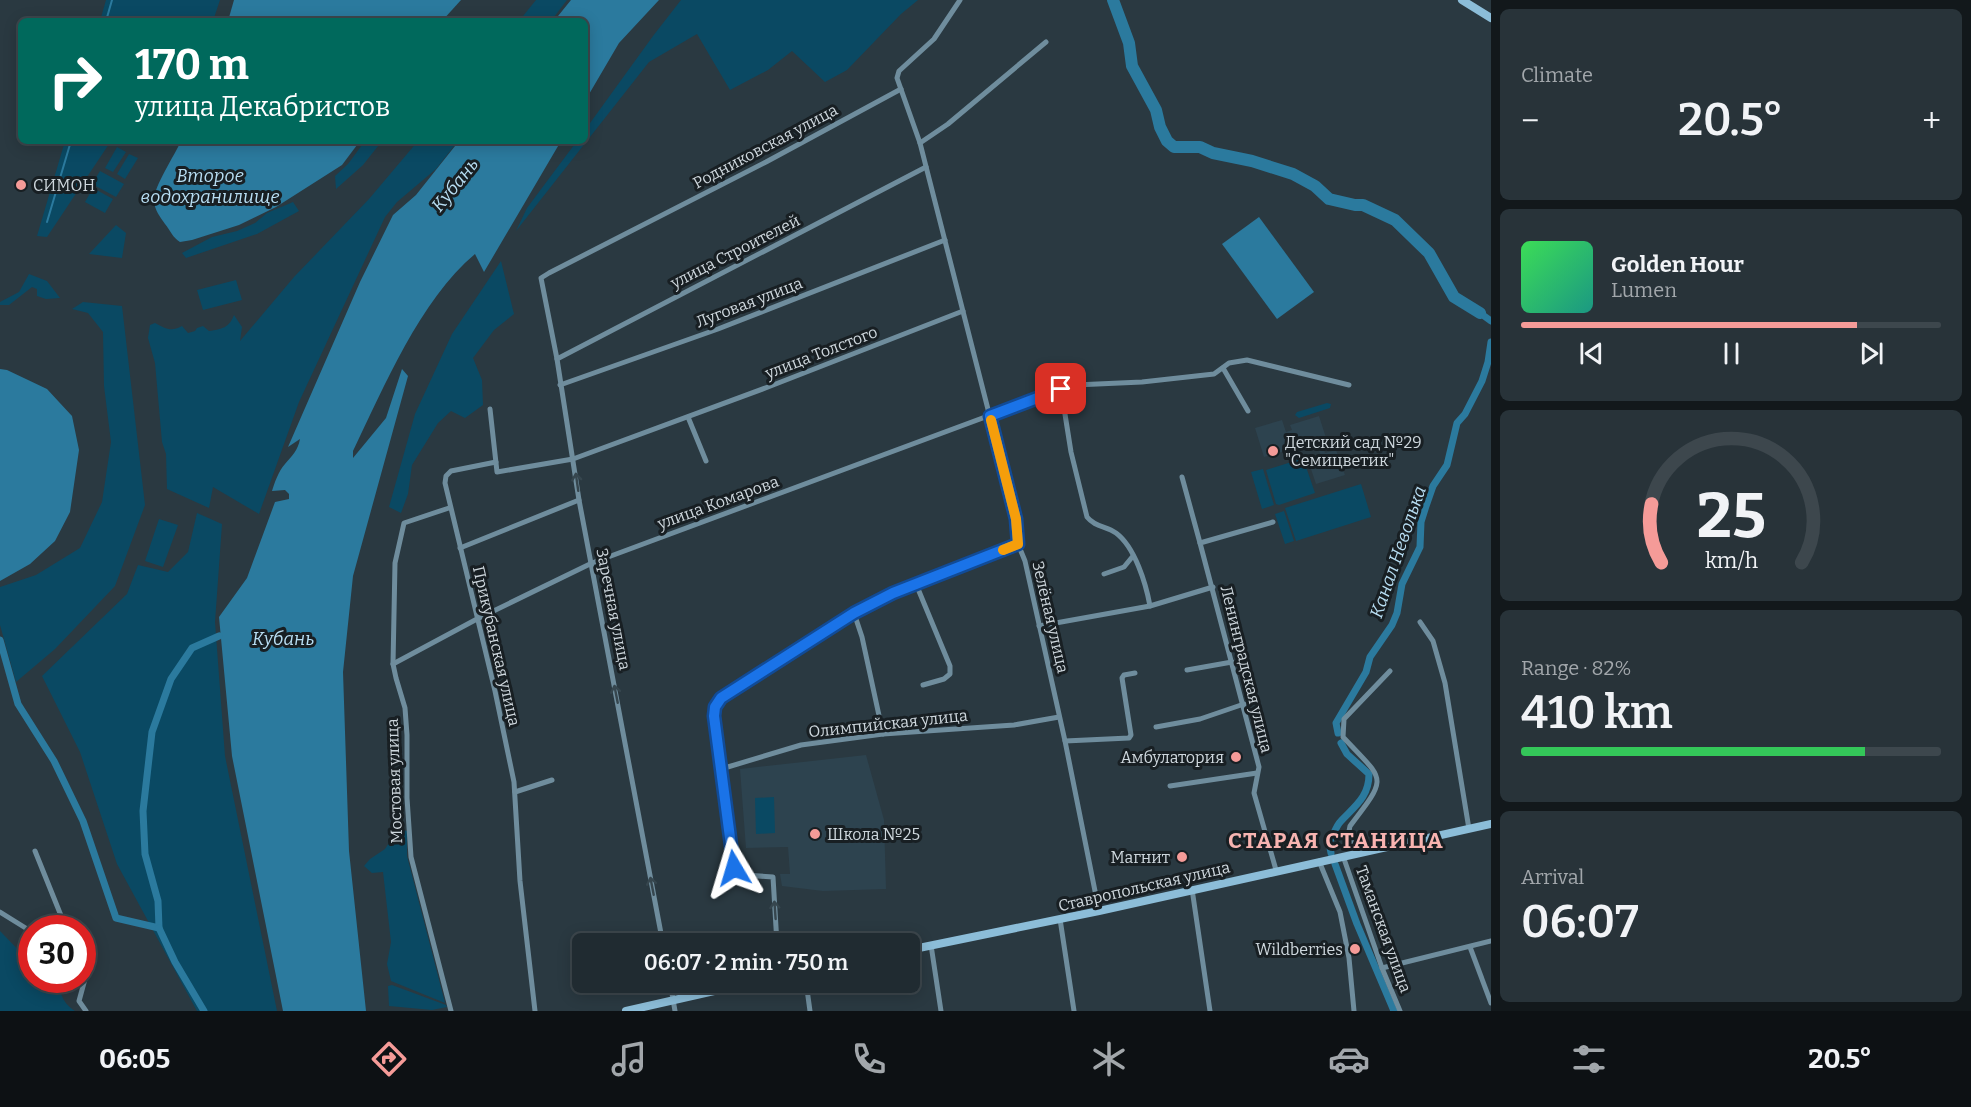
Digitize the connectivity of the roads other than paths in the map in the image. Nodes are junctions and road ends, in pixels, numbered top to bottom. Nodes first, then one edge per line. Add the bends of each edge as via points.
1 (960, 0) edge
2 (1462, 0) edge
3 (1491, 18) edge
4 (1046, 42) dead end
5 (901, 89) junction
6 (920, 142) junction
7 (926, 167) junction
8 (945, 240) junction
9 (541, 278) joint
10 (963, 311) junction
11 (557, 359) junction
12 (1223, 368) junction
13 (560, 385) junction
14 (1349, 385) dead end
15 (1061, 389) junction
16 (490, 410) dead end
17 (1248, 411) dead end
18 (990, 416) junction
19 (688, 417) junction
20 (573, 459) junction
21 (706, 461) dead end
22 (496, 462) junction
23 (1182, 477) dead end
24 (579, 500) junction
25 (449, 508) junction
26 (1273, 522) dead end
27 (1200, 543) junction
28 (1018, 544) junction
29 (460, 548) junction
30 (1133, 556) junction
31 (592, 563) junction
32 (1104, 574) dead end
33 (916, 584) junction
34 (1213, 587) junction
35 (1150, 606) junction
36 (854, 613) junction
37 (477, 619) junction
38 (1420, 622) dead end
39 (1039, 626) junction
40 (1232, 662) junction
41 (393, 663) junction
42 (1187, 670) dead end
43 (1390, 671) dead end
44 (1135, 673) dead end
45 (923, 686) dead end
46 (1244, 704) junction
47 (1059, 717) junction
48 (1156, 727) dead end
49 (884, 734) junction
50 (1065, 741) junction
51 (721, 769) junction
52 (1257, 773) junction
53 (552, 780) dead end
54 (1170, 786) dead end
55 (515, 792) junction
56 (1491, 824) edge
57 (1469, 829) junction
58 (35, 850) dead end
59 (1355, 853) junction
60 (1341, 856) junction
61 (1321, 861) junction
62 (1276, 870) junction
63 (1192, 889) junction
64 (1099, 910) junction
65 (0, 912) edge
66 (61, 915) edge
67 (1060, 919) junction
68 (18, 923) edge
69 (661, 933) edge
70 (776, 933) edge
71 (1491, 941) edge
72 (931, 945) junction
73 (1470, 947) junction
74 (920, 948) edge
75 (1382, 968) junction
76 (82, 993) edge
77 (672, 993) edge
78 (708, 993) edge
79 (808, 993) edge
80 (674, 1001) junction
81 (1491, 1004) edge
82 (86, 1011) edge
83 (451, 1011) edge
84 (535, 1011) edge
85 (626, 1011) edge
86 (675, 1011) edge
87 (810, 1011) edge
88 (941, 1011) edge
89 (1074, 1011) edge
90 (1209, 1011) edge
91 (1354, 1011) edge
92 (1400, 1011) edge

1 - 5 street via 934,39 899,71
2 - 3 main road
4 - 6 street via 948,124
5 - 6 street, Зелёная улица
5 - 9 street, Родниковская улица
6 - 7 street, Зелёная улица
7 - 8 street, Зелёная улица
7 - 11 street, улица Строителей
8 - 10 street, Зелёная улица
8 - 13 street, Луговая улица via 718,329
9 - 11 street, Заречная улица
10 - 18 street, Зелёная улица
10 - 19 street, улица Толстого
11 - 13 street, Заречная улица
12 - 14 street, улица Комарова via 1246,360
12 - 15 street, улица Комарова via 1214,374
12 - 17 street
13 - 20 street, Заречная улица
15 - 18 street, улица Комарова
15 - 30 street via 1087,517 1093,524 1115,532
16 - 22 street
18 - 28 street, Зелёная улица via 1016,519
18 - 31 street, улица Комарова
19 - 20 street, улица Толстого
19 - 21 street
20 - 22 street, улица Толстого via 497,472
24 -> 20 street, Заречная улица
22 - 25 street, Прикубанская улица via 451,471 445,483
23 - 27 street, Ленинградская улица
24 - 29 street
24 - 31 street, Заречная улица
25 - 29 street, Прикубанская улица
25 - 41 street, Мостовая улица via 404,523 395,563
26 - 27 street
27 - 34 street, Ленинградская улица
28 - 33 street
28 - 39 street, Зелёная улица
29 - 37 street, Прикубанская улица
30 - 32 street via 1124,567
30 - 35 street
31 - 37 street, улица Комарова
69 -> 31 street, Заречная улица
33 - 36 street
33 - 45 street via 950,666 950,674 944,680
34 - 35 street
34 - 40 street, Ленинградская улица
35 - 39 street
36 - 49 street
36 - 51 street via 721,698 714,716
37 - 41 street, улица Комарова
37 - 55 street, Прикубанская улица
38 - 57 street via 1433,641 1445,683
39 - 47 street, Зелёная улица
40 - 42 street
40 - 46 street, Ленинградская улица
41 - 83 street, Мостовая улица via 405,708 411,857
43 - 59 street, Таманская улица via 1344,719 1343,737 1374,770 1378,780 1376,790 1350,826
44 - 50 street via 1122,678 1129,738
46 - 48 street via 1200,719
46 - 52 street, Ленинградская улица
47 - 49 street, Олимпийская улица via 1014,725
47 - 50 street, Зелёная улица
49 - 51 street, Олимпийская улица via 801,746
50 - 64 street, Зелёная улица
70 -> 51 street via 773,877 744,875 734,868
52 - 54 street
52 - 62 street, Ленинградская улица via 1254,793
53 - 55 street
55 - 84 street, Прикубанская улица via 520,881
56 - 57 main road, Ставропольская улица
57 - 59 main road, Ставропольская улица
58 - 66 street
59 - 60 main road, Ставропольская улица
60 - 61 main road, Ставропольская улица
60 - 75 street, Таманская улица
61 - 62 main road, Ставропольская улица
61 - 91 street via 1340,912
62 - 63 main road, Ставропольская улица
63 - 64 main road, Ставропольская улица
63 - 90 street
64 - 67 main road, Ставропольская улица
65 - 68 street
67 - 72 main road, Ставропольская улица
67 - 89 street
71 - 73 street
72 - 74 main road, Ставропольская улица
72 - 88 street
73 - 75 street
73 - 81 street
75 - 92 street, Таманская улица
76 - 82 street via 80,1001
77 - 80 street
78 - 80 main road
79 - 87 street
80 - 85 main road
80 - 86 street

